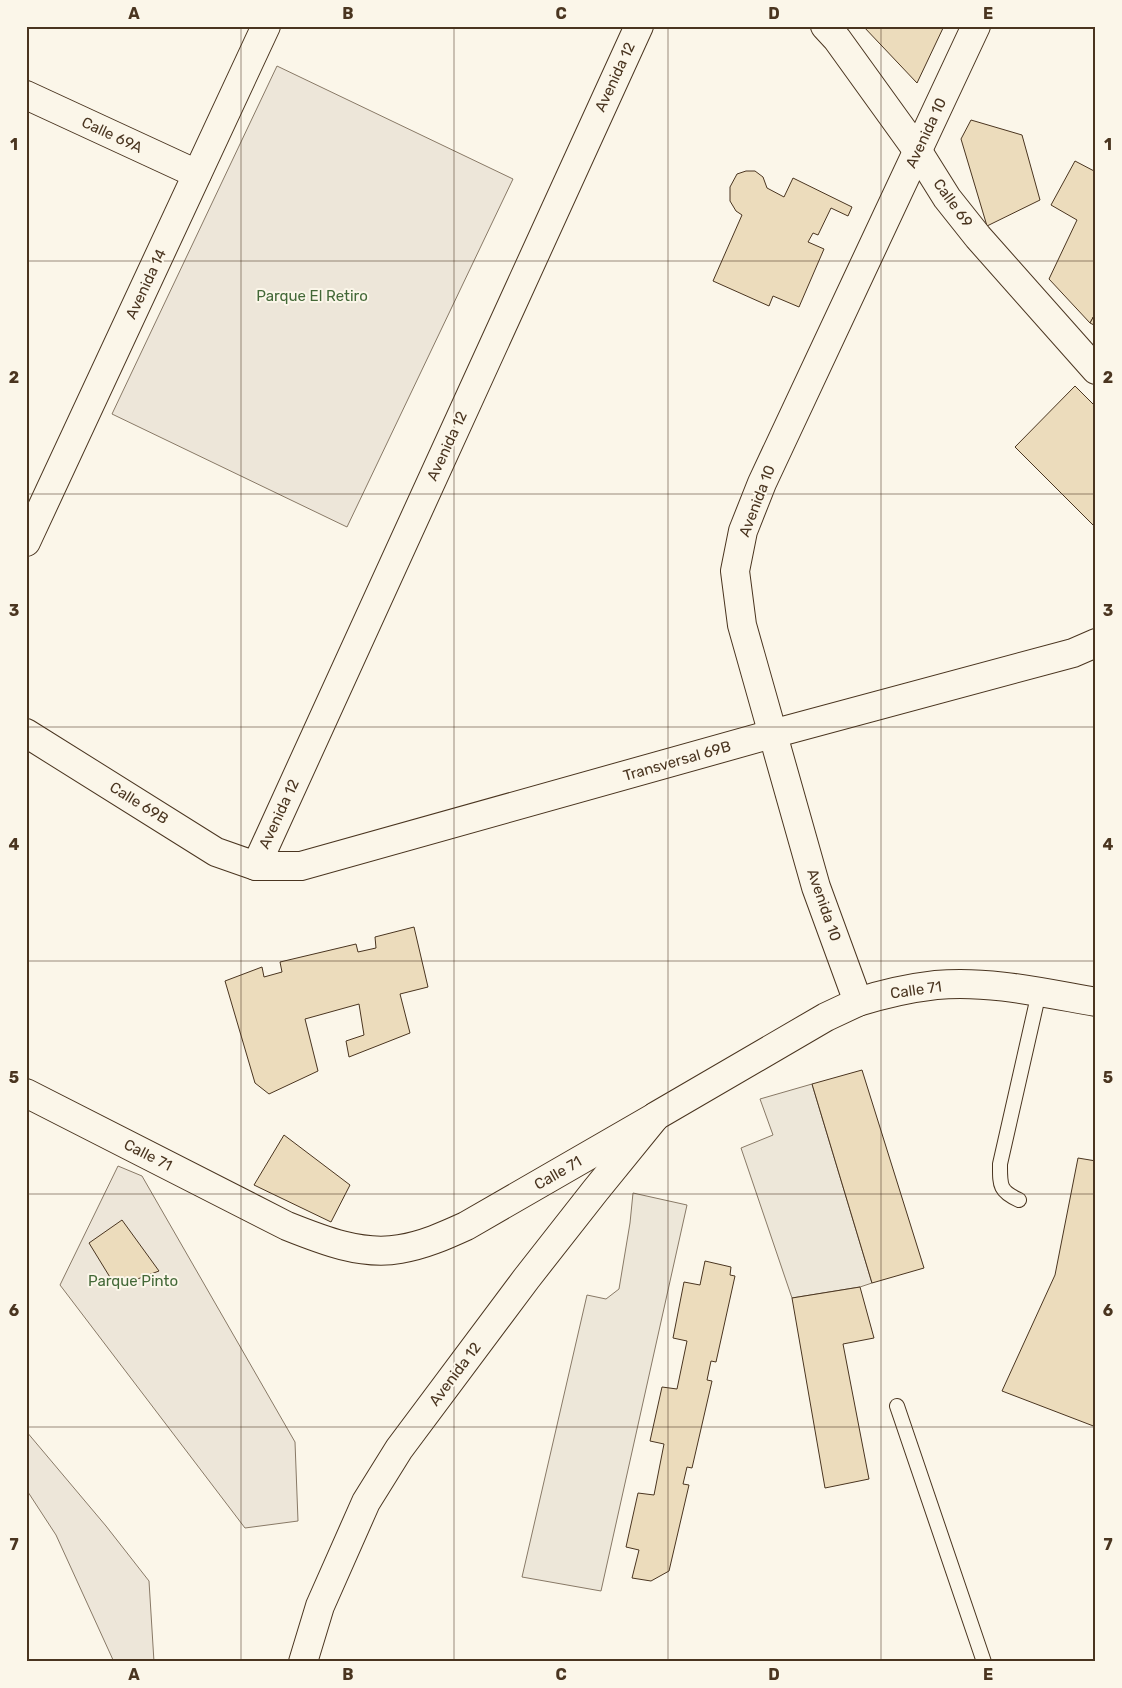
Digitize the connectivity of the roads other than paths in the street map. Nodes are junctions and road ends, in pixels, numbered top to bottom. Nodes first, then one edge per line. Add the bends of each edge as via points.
1 (266, 26) edge
2 (639, 26) edge
3 (825, 26) edge
4 (976, 26) edge
5 (26, 95) edge
6 (917, 150) junction
7 (197, 174) junction
8 (1096, 370) edge
9 (26, 542) edge
10 (1096, 643) edge
11 (26, 733) edge
12 (772, 734) junction
13 (256, 866) junction
14 (1039, 992) junction
15 (858, 1002) junction
16 (1096, 1002) edge
17 (26, 1093) edge
18 (656, 1116) junction
19 (1019, 1200) dead end
20 (897, 1406) dead end
21 (303, 1662) edge
22 (984, 1662) edge

1 - 7 street, Avenida 14
2 - 13 street, Avenida 12
3 - 6 street, Calle 69
4 - 6 street, Avenida 10
5 - 7 street, Calle 69A
6 - 8 street, Calle 69 via 978,237
6 - 12 street, Avenida 10 via 762,483 743,531 735,571 742,624
7 - 9 street, Avenida 14
10 - 12 street, Transversal 69B via 1073,654
11 - 13 street, Calle 69B via 216,852
12 - 13 street, Transversal 69B via 301,866
12 - 15 street, Avenida 10 via 816,887
14 - 15 street, Calle 71 via 985,985 937,985
14 - 16 street, Calle 71
14 - 19 lane via 1000,1164 1002,1188
15 - 18 street, Calle 71
17 - 18 street, Calle 71 via 287,1226 323,1240 365,1250 399,1250 466,1226
18 - 21 street, Avenida 12 via 594,1191 399,1449 366,1502 320,1606
20 - 22 lane

